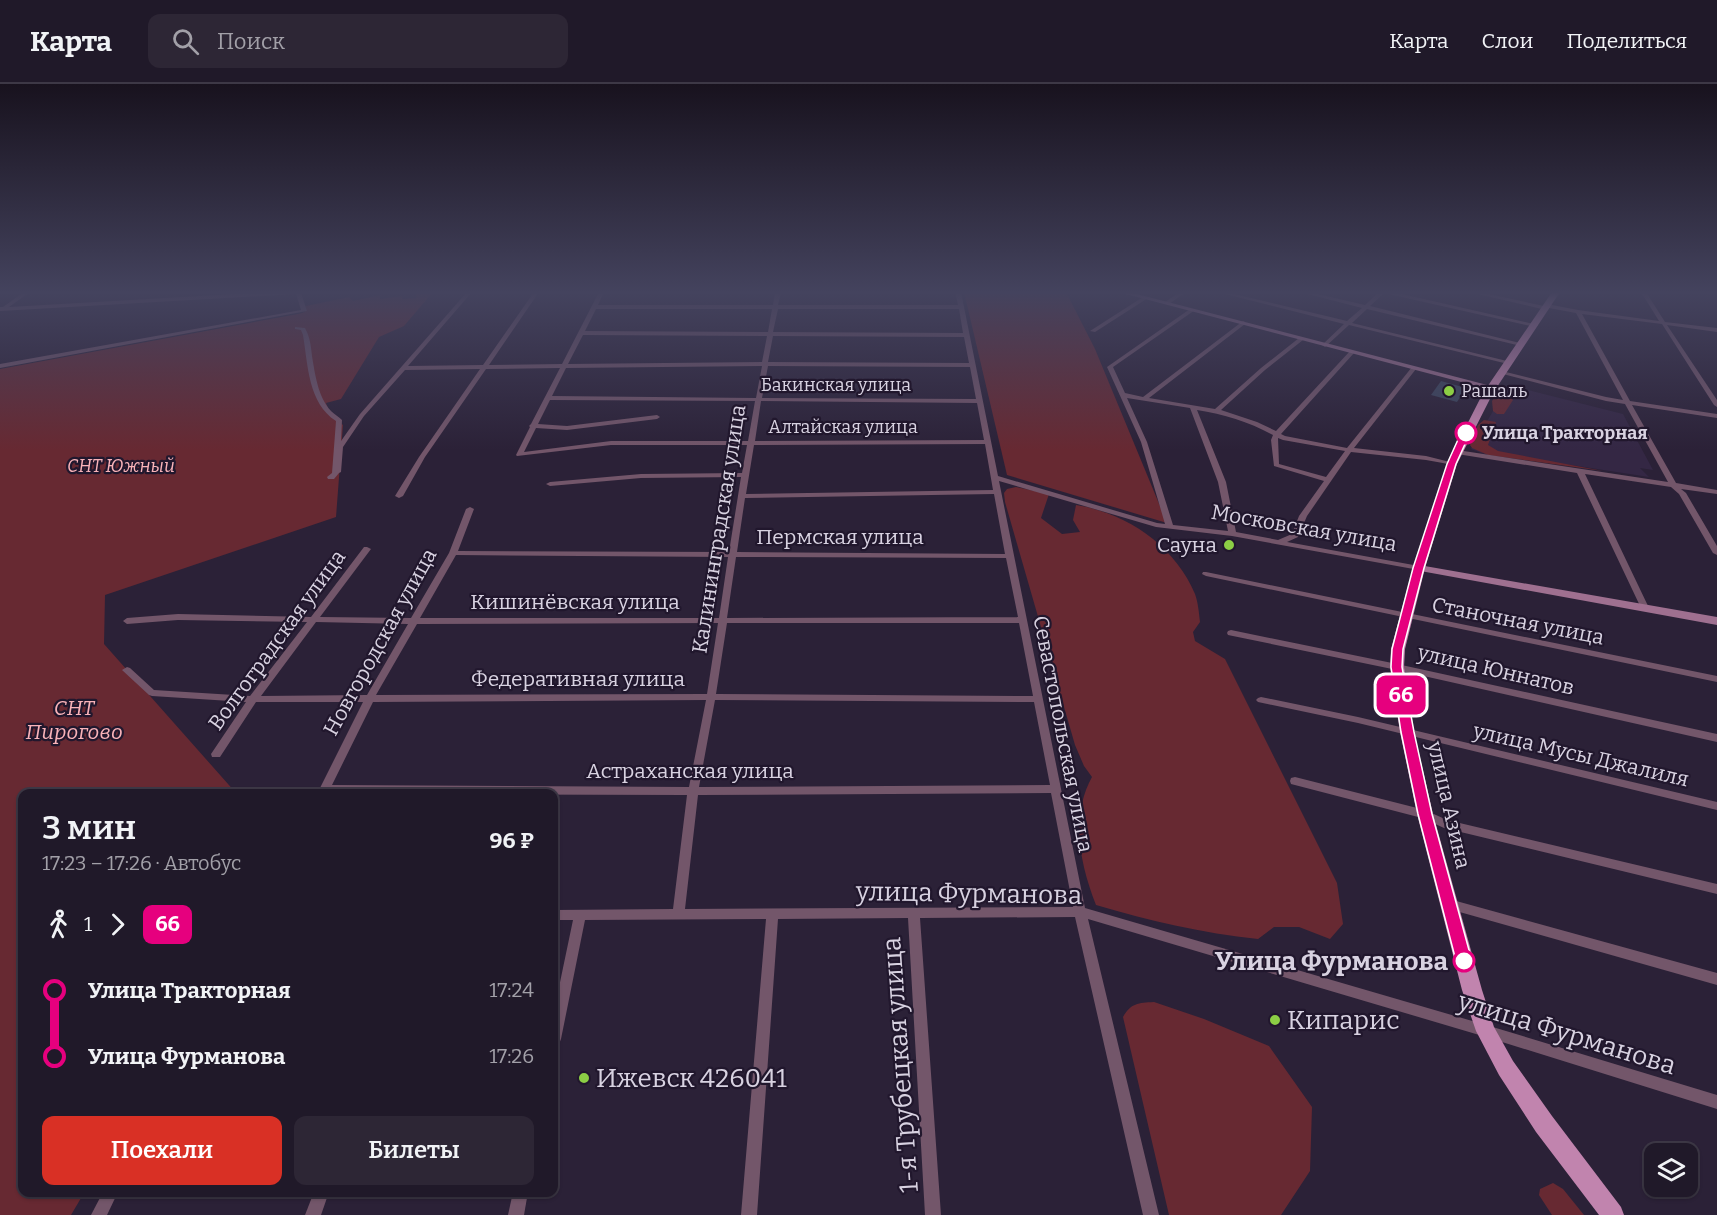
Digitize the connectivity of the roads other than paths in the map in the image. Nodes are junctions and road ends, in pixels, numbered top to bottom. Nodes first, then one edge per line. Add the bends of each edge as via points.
1 (1521, 344) edge
2 (117, 345) edge
3 (307, 345) edge
4 (423, 345) edge
5 (502, 345) edge
6 (575, 345) edge
7 (768, 345) edge
8 (968, 345) edge
9 (1142, 345) edge
10 (1215, 345) edge
11 (1293, 345) edge
12 (1325, 345) edge
13 (1436, 345) edge
14 (1596, 345) edge
15 (1678, 345) edge
16 (1352, 352) junction
17 (1508, 362) junction
18 (764, 364) junction
19 (564, 365) junction
20 (972, 365) junction
21 (0, 366) edge
22 (488, 366) junction
23 (403, 368) junction
24 (1414, 368) junction
25 (1502, 372) junction
26 (1491, 387) junction
27 (1123, 395) junction
28 (548, 398) junction
29 (1145, 398) junction
30 (758, 399) junction
31 (979, 400) junction
32 (1628, 403) junction
33 (1717, 405) edge
34 (1192, 408) junction
35 (1216, 411) junction
36 (362, 415) junction
37 (1717, 416) edge
38 (657, 417) dead end
39 (339, 420) junction
40 (532, 426) junction
41 (1277, 434) junction
42 (752, 442) junction
43 (987, 442) junction
44 (1349, 450) junction
45 (1457, 452) junction
46 (1452, 464) junction
47 (339, 471) dead end
48 (1580, 471) junction
49 (745, 475) junction
50 (331, 477) dead end
51 (994, 477) junction
52 (1328, 480) junction
53 (550, 484) dead end
54 (1673, 485) junction
55 (998, 492) junction
56 (1717, 492) edge
57 (399, 496) dead end
58 (743, 496) junction
59 (470, 509) dead end
60 (1170, 527) junction
61 (1232, 534) junction
62 (1295, 535) junction
63 (1280, 542) junction
64 (367, 549) dead end
65 (1319, 549) junction
66 (453, 553) junction
67 (1717, 553) edge
68 (733, 554) junction
69 (1010, 556) junction
70 (1419, 568) junction
71 (1206, 574) dead end
72 (1645, 608) junction
73 (1406, 616) junction
74 (312, 620) junction
75 (723, 620) junction
76 (1023, 620) junction
77 (127, 621) dead end
78 (412, 621) junction
79 (1717, 621) edge
80 (1231, 633) dead end
81 (1396, 667) junction
82 (128, 670) dead end
83 (1717, 679) edge
84 (711, 697) junction
85 (370, 698) junction
86 (253, 699) junction
87 (1038, 699) junction
88 (1261, 700) dead end
89 (1407, 732) junction
90 (1717, 738) edge
91 (216, 754) dead end
92 (1295, 782) dead end
93 (324, 789) edge
94 (1056, 789) junction
95 (558, 791) edge
96 (693, 791) junction
97 (1717, 806) edge
98 (1425, 814) junction
99 (1717, 889) edge
100 (1449, 904) junction
101 (914, 912) junction
102 (1080, 912) junction
103 (678, 914) junction
104 (558, 915) edge
105 (580, 915) junction
106 (772, 915) junction
107 (1717, 979) edge
108 (558, 1019) edge
109 (1486, 1031) junction
110 (1717, 1102) edge
111 (108, 1197) edge
112 (320, 1197) edge
113 (520, 1197) edge
114 (99, 1215) edge
115 (313, 1215) edge
116 (516, 1215) edge
117 (749, 1215) edge
118 (933, 1215) edge
119 (1151, 1215) edge
120 (1612, 1215) edge

1 - 17 main road, улица Азина
2 - 21 street
3 - 39 street via 313,381 323,404
4 - 23 street
5 - 22 street
6 - 19 street
7 - 18 street, Калининградская улица
8 - 20 street, Севастопольская улица
9 - 27 street via 1110,367
10 - 29 street
11 - 35 street
12 - 16 street
13 - 17 street
14 - 32 street
15 - 33 street
16 - 24 street
16 - 41 street
17 - 25 main road, улица Азина
18 - 19 street
18 - 20 street
18 - 30 street, Калининградская улица
19 - 22 street
19 - 28 street
20 - 31 street, Севастопольская улица
22 - 23 street
22 - 57 street via 422,457
23 - 36 street
24 - 26 street
24 - 44 street
25 - 26 main road, улица Азина
25 - 32 street
26 - 45 main road, улица Азина
27 - 29 street
27 - 60 street via 1144,442
28 - 30 street, Бакинская улица
28 - 40 street
29 - 34 street
30 - 31 street, Бакинская улица
30 - 42 street, Калининградская улица
31 - 43 street, Севастопольская улица
32 - 37 street
32 - 54 street
34 - 35 street
34 - 61 street via 1222,483
35 - 41 street
36 - 39 street
36 - 47 street via 340,447
38 - 40 street via 567,428
39 - 50 street via 335,474
40 - 42 street, Алтайская улица via 519,455 611,443
41 - 44 street
41 - 52 street via 1276,465
42 - 43 street, Алтайская улица
42 - 49 street, Калининградская улица
43 - 51 street, Севастопольская улица
44 - 46 street
44 - 52 street
45 - 46 main road, улица Азина
45 - 48 street
46 - 70 main road, улица Азина
48 - 54 street
48 - 72 street
49 - 53 street via 641,476
49 - 58 street, Калининградская улица
51 - 55 street, Севастопольская улица
51 - 60 street, Московская улица
52 - 62 street
54 - 56 street
54 - 67 street via 1682,493
55 - 58 street
55 - 69 street, Севастопольская улица
58 - 68 street, Калининградская улица
59 - 66 street, Новгородская улица
60 - 61 street, Московская улица
61 - 63 street, Московская улица
62 - 63 street
62 - 65 street
63 - 65 street, Московская улица
64 - 74 street, Волгоградская улица
65 - 70 street, Московская улица
66 - 68 street, Пермская улица
66 - 78 street, Новгородская улица
68 - 69 street, Пермская улица
68 - 75 street, Калининградская улица
69 - 76 street, Севастопольская улица
70 - 72 street, Московская улица
70 - 73 main road, улица Азина
71 - 73 street, Станочная улица
72 - 79 street, Московская улица
73 - 81 main road, улица Азина
73 - 83 street, Станочная улица
74 - 77 street, Кишинёвская улица
74 - 78 street, Кишинёвская улица
74 - 86 street, Волгоградская улица
75 - 76 street, Кишинёвская улица
75 - 78 street, Кишинёвская улица
75 - 84 street, Калининградская улица
76 - 87 street, Севастопольская улица
78 - 85 street, Новгородская улица
80 - 81 street, улица Юннатов
81 - 89 main road, улица Азина
81 - 90 street, улица Юннатов
82 - 86 street, Федеративная улица via 152,693
84 - 85 street, Федеративная улица
84 - 87 street, Федеративная улица
84 - 96 street, Калининградская улица
85 - 86 street, Федеративная улица
85 - 93 street, Новгородская улица
86 - 91 street, Волгоградская улица
87 - 94 street, Севастопольская улица
88 - 89 street, улица Мусы Джалиля
89 - 97 street, улица Мусы Джалиля
89 - 98 main road, улица Азина
92 - 98 street
94 - 96 street, Астраханская улица
94 - 102 street, Севастопольская улица
95 - 96 street, Астраханская улица
96 - 103 street, Калининградская улица
98 - 99 street via 1444,824
98 - 100 main road, улица Азина
100 - 107 street
100 - 109 main road, улица Азина
101 - 102 street, улица Фурманова
101 - 106 street, улица Фурманова
101 - 118 street, 1-я Трубецкая улица
102 - 109 street, улица Фурманова
102 - 119 street, Севастопольская улица
103 - 105 street, улица Фурманова
103 - 106 street, улица Фурманова
104 - 105 street, улица Фурманова
105 - 108 street
106 - 117 street
109 - 110 street, улица Фурманова
109 - 120 main road, улица Азина via 1531,1105
111 - 114 street
112 - 115 street
113 - 116 street

